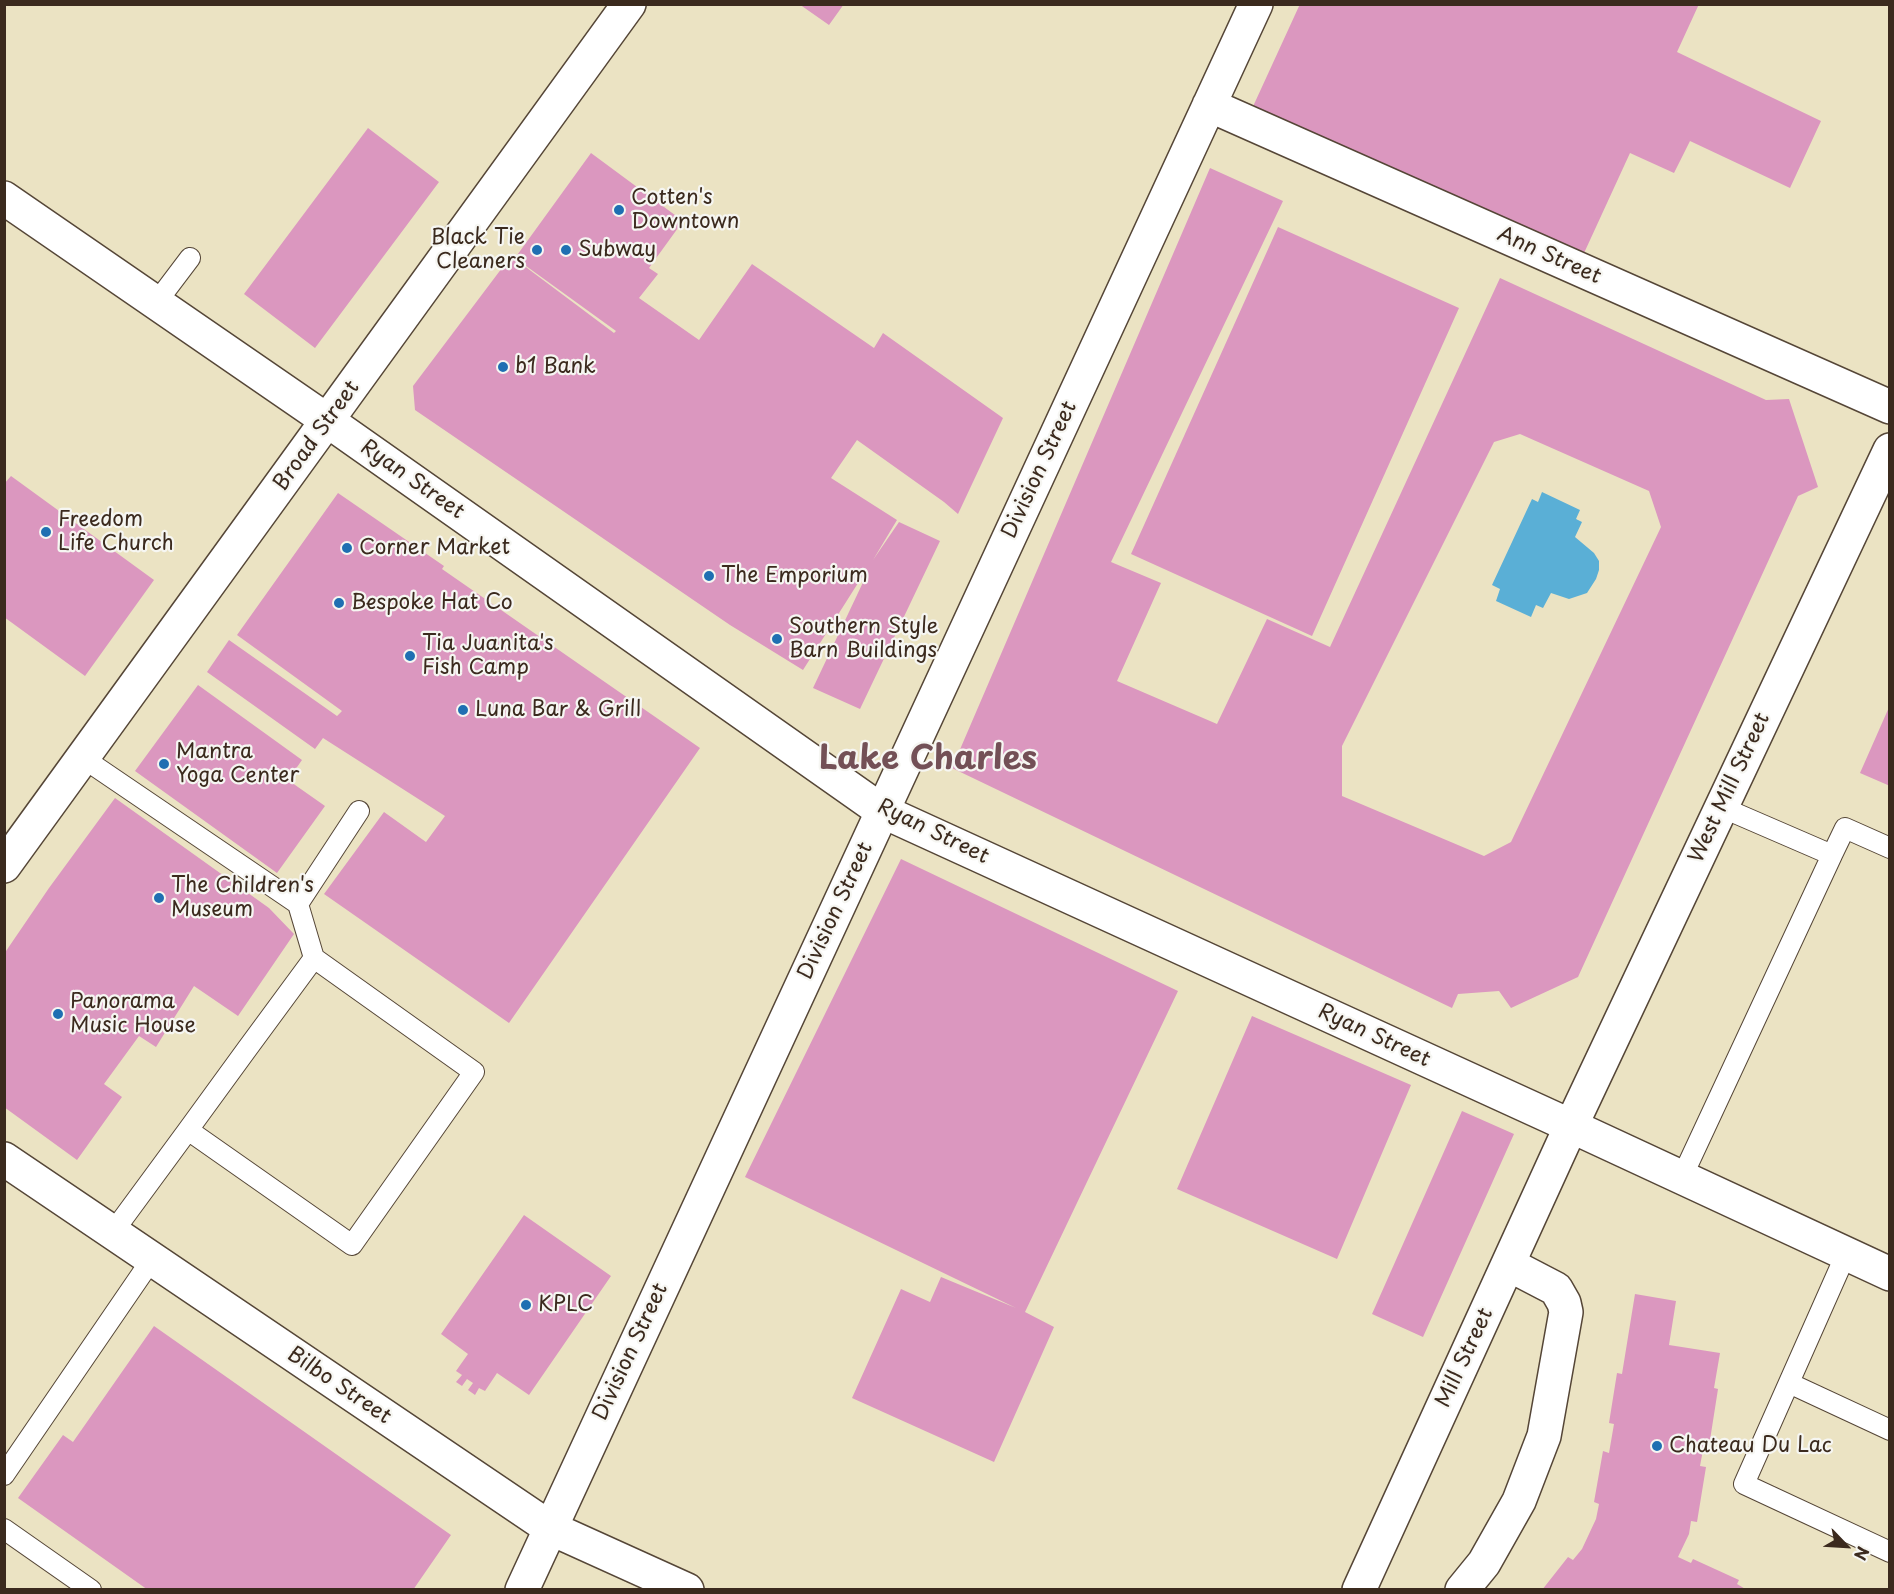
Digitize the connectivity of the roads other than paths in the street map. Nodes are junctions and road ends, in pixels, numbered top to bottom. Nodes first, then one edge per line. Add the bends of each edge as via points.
1 (629, 4) edge
2 (1256, 4) edge
3 (1209, 105) junction
4 (4, 198) edge
5 (190, 258) dead end
6 (156, 303) junction
7 (1890, 407) edge
8 (328, 422) junction
9 (1890, 450) edge
10 (83, 758) junction
11 (1721, 807) junction
12 (359, 811) dead end
13 (882, 811) junction
14 (1890, 848) edge
15 (1832, 855) junction
16 (4, 866) edge
17 (298, 904) junction
18 (314, 958) junction
19 (1571, 1126) junction
20 (188, 1130) junction
21 (4, 1159) edge
22 (1682, 1178) junction
23 (113, 1232) junction
24 (1846, 1254) junction
25 (152, 1259) junction
26 (1508, 1264) junction
27 (1890, 1274) edge
28 (1789, 1383) junction
29 (1890, 1430) edge
30 (4, 1475) edge
31 (550, 1528) junction
32 (4, 1529) edge
33 (1890, 1552) edge
34 (91, 1590) edge
35 (522, 1590) edge
36 (687, 1590) edge
37 (1359, 1590) edge
38 (1462, 1590) edge

1 - 8 street, Broad Street
2 - 3 street, Division Street
3 - 7 street, Ann Street
3 - 13 street, Division Street
4 - 6 street, Ryan Street
5 - 6 lane
6 - 8 street, Ryan Street
8 - 10 street, Broad Street
8 - 13 street, Ryan Street
9 - 11 street, West Mill Street
10 - 16 street, Broad Street
10 - 17 lane
11 - 15 lane
11 - 19 street, West Mill Street
12 - 17 lane
13 - 19 street, Ryan Street
13 - 31 street, Division Street
14 - 15 lane via 1845,828
15 - 22 lane
17 - 18 lane
18 - 20 lane
18 - 20 lane via 474,1072 352,1245
19 - 22 street, Ryan Street
19 - 26 street, Mill Street
20 - 23 lane
21 - 23 street, Bilbo Street
22 - 24 street, Ryan Street
23 - 25 street, Bilbo Street
24 - 27 street, Ryan Street
24 - 28 lane
25 - 30 lane
25 - 31 street, Bilbo Street
26 - 37 street, Mill Street
26 - 38 street via 1556,1289 1566,1312 1544,1436 1518,1501 1484,1563
28 - 29 lane
28 - 33 lane via 1744,1484
31 - 35 street, Division Street
31 - 36 street, Bilbo Street
32 - 34 lane

